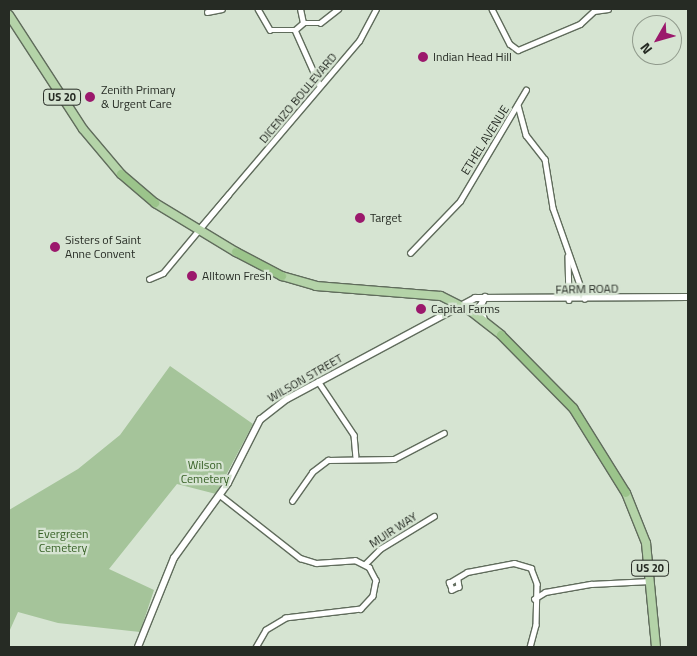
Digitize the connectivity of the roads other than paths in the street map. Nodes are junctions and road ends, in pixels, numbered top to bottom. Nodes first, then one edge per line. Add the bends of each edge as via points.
1 (222, 9) edge
2 (258, 9) edge
3 (300, 9) edge
4 (338, 9) edge
5 (376, 9) edge
6 (492, 9) edge
7 (608, 9) edge
8 (594, 10) edge
9 (207, 12) dead end
10 (9, 15) edge
11 (303, 23) junction
12 (295, 30) junction
13 (320, 87) junction
14 (526, 90) dead end
15 (518, 105) junction
16 (121, 174) joint
17 (154, 203) joint
18 (198, 232) junction
19 (236, 252) joint
20 (568, 252) junction
21 (410, 253) dead end
22 (282, 276) joint
23 (148, 279) dead end
24 (485, 297) junction
25 (688, 297) edge
26 (585, 299) junction
27 (569, 300) junction
28 (459, 304) junction
29 (484, 320) junction
30 (501, 335) joint
31 (318, 381) junction
32 (444, 433) dead end
33 (356, 456) junction
34 (626, 493) joint
35 (220, 495) junction
36 (292, 501) dead end
37 (434, 516) dead end
38 (365, 564) junction
39 (458, 580) dead end
40 (651, 581) junction
41 (537, 584) junction
42 (545, 592) junction
43 (534, 599) junction
44 (138, 647) edge
45 (256, 647) edge
46 (530, 647) edge
47 (656, 647) edge

1 - 9 street
2 - 12 street via 270,30
3 - 11 street
4 - 11 street via 320,23
5 - 13 street, DICENZO BOULEVARD via 359,41
6 - 8 street via 515,49 572,28
7 - 8 street
10 - 16 main road, US 20 via 83,129
11 - 12 street
12 - 13 street via 320,80
13 - 18 street, DICENZO BOULEVARD
14 - 15 street, ETHEL AVENUE
15 - 20 street via 530,142 545,159 548,193
15 - 21 street, ETHEL AVENUE via 460,201
16 - 17 highway, US 20
17 - 18 main road, US 20
18 - 19 main road, US 20
18 - 23 street, DICENZO BOULEVARD via 163,273
19 - 22 highway, US 20
20 - 26 street
20 - 27 street
22 - 28 main road, US 20 via 324,287 423,292
24 - 27 street, FARM ROAD
24 - 28 street, FARM ROAD
24 - 29 street via 480,307
25 - 26 street, FARM ROAD
26 - 27 street, FARM ROAD
28 - 29 main road, US 20
28 - 31 street, WILSON STREET
29 - 30 main road, US 20
30 - 34 highway, US 20 via 567,402
31 - 33 street via 354,435
31 - 35 street, WILSON STREET via 266,414
32 - 33 street via 394,459
33 - 36 street via 319,465
34 - 40 main road, US 20 via 644,534
35 - 38 street via 306,561 349,559
35 - 44 street, WILSON STREET via 170,565
37 - 38 street, MUIR WAY via 380,549
38 - 45 street via 376,586 367,605 277,622
39 - 41 street via 467,572 522,563 533,571
40 - 42 street via 596,583
40 - 47 main road, US 20
41 - 42 street
41 - 43 street
42 - 43 street
43 - 46 street via 536,625

